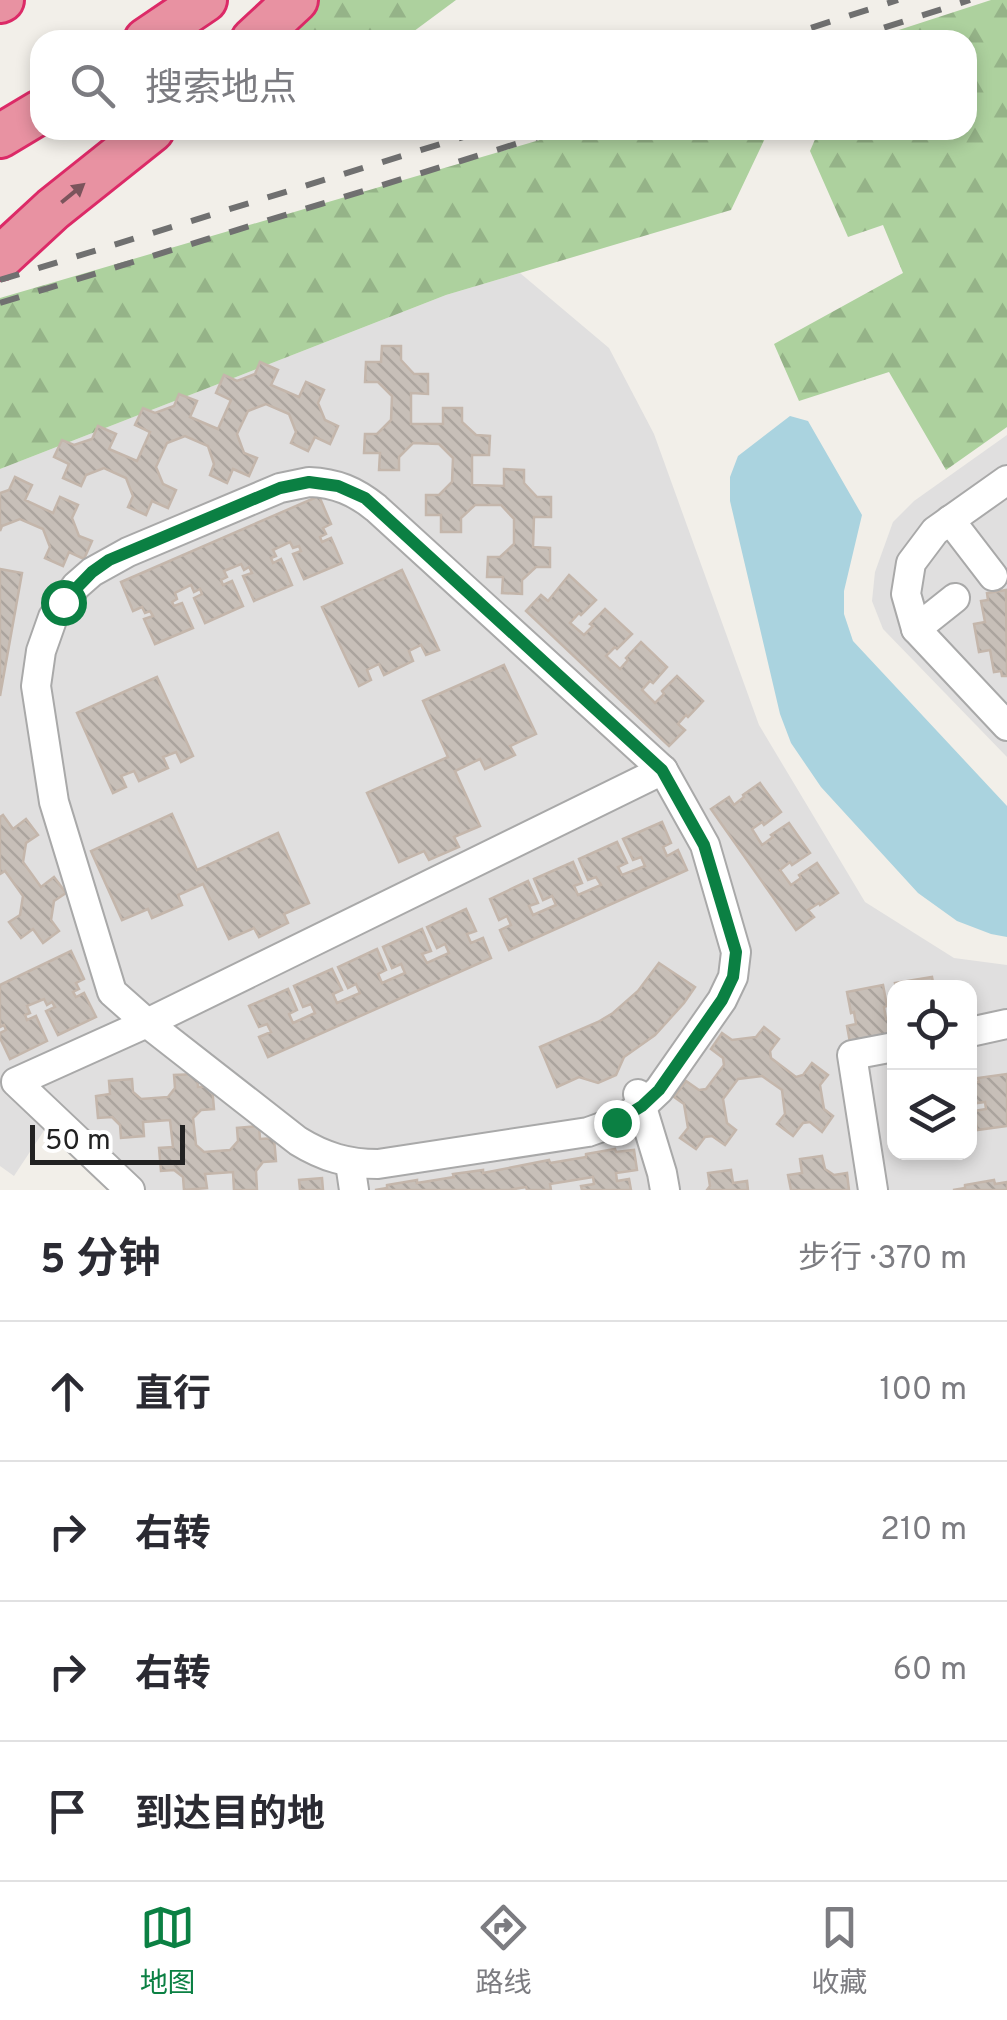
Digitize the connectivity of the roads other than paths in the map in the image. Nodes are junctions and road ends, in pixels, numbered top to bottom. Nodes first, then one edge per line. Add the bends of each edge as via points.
1 (204, 0) edge
2 (296, 0) edge
3 (160, 30) edge
4 (264, 30) edge
5 (30, 118) edge
6 (0, 136) edge
7 (139, 140) edge
8 (0, 258) edge
9 (1007, 480) edge
10 (950, 520) junction
11 (993, 576) dead end
12 (955, 598) dead end
13 (916, 629) junction
14 (1007, 726) edge
15 (662, 770) junction
16 (147, 1022) junction
17 (1007, 1024) edge
18 (977, 1030) edge
19 (887, 1048) edge
20 (640, 1100) junction
21 (352, 1176) edge
22 (130, 1190) edge
23 (665, 1190) edge
24 (873, 1190) edge

1 - 3 highway
2 - 4 highway
5 - 6 highway
8 -> 7 highway
9 - 10 street
10 - 11 street
10 - 13 street via 911,563 906,594
12 - 13 street
13 - 14 street
15 - 16 street
15 - 16 street via 365,498 338,486 280,488 109,560 76,586 53,618 36,686 54,802 112,992
15 - 20 street via 704,845 736,952 722,1000 674,1072
16 - 21 street
16 - 22 street via 16,1082
17 - 18 street
19 - 24 street via 852,1055
20 - 21 street via 616,1122 588,1132 378,1164
20 - 23 street

